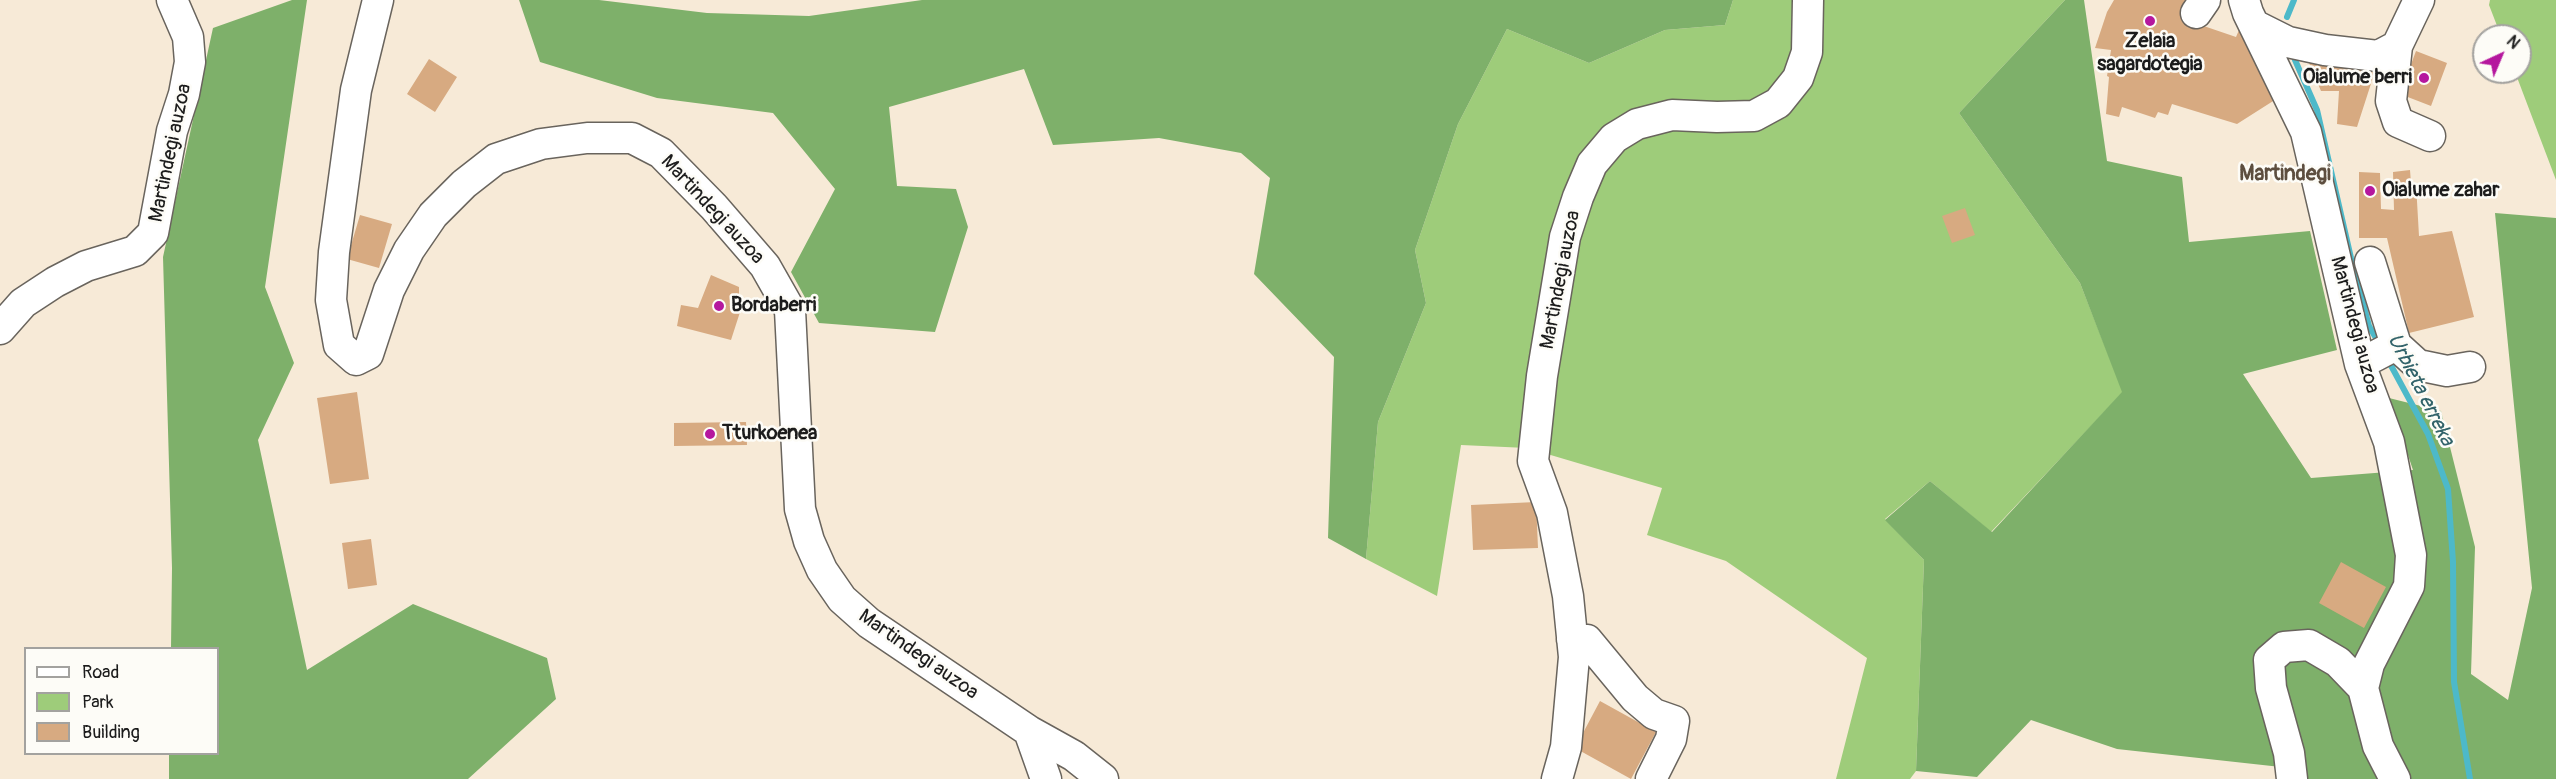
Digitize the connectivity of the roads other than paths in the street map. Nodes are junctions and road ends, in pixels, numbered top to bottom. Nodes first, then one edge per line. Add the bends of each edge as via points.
1 (172, 0) edge
2 (378, 0) edge
3 (1808, 0) edge
4 (2419, 0) edge
5 (2250, 13) edge
6 (2397, 46) junction
7 (2430, 136) dead end
8 (2370, 262) dead end
9 (0, 329) edge
10 (2380, 353) junction
11 (2470, 366) dead end
12 (1572, 639) junction
13 (2363, 688) junction
14 (1029, 731) junction
15 (1046, 779) edge
16 (1102, 779) edge
17 (1557, 779) edge
18 (1651, 779) edge
19 (2292, 779) edge
20 (2395, 779) edge

1 - 9 street, Martindegi auzoa via 188,37 190,62 172,131 153,233 135,251 86,266 55,282 23,303
2 - 14 street, Martindegi auzoa via 356,90 334,252 331,300 339,345 356,360 368,354 389,290 409,250 433,215 496,159 541,144 587,138 632,138 661,153 765,266 790,310 800,508 822,570 842,599 869,623
3 - 12 street, Martindegi auzoa via 1807,51 1797,78 1778,103 1754,116 1672,115 1637,124 1614,138 1592,164 1578,197 1565,237 1542,376 1533,461 1552,513
4 - 6 street
5 - 6 street via 2288,42 2378,56
5 - 10 street, Martindegi auzoa via 2306,132
6 - 7 street via 2391,102 2398,122
8 - 10 street
10 - 11 street via 2447,371
10 - 13 street, Martindegi auzoa via 2388,442 2410,555 2409,586 2369,664
12 - 17 street, Martindegi auzoa via 1566,747
12 - 18 street via 1587,640 1635,698 1654,714 1674,721 1671,739
13 - 19 street via 2338,662 2309,645 2283,647 2269,660 2271,688
13 - 20 street via 2378,746
14 - 15 street
14 - 16 street, Martindegi auzoa via 1074,756

